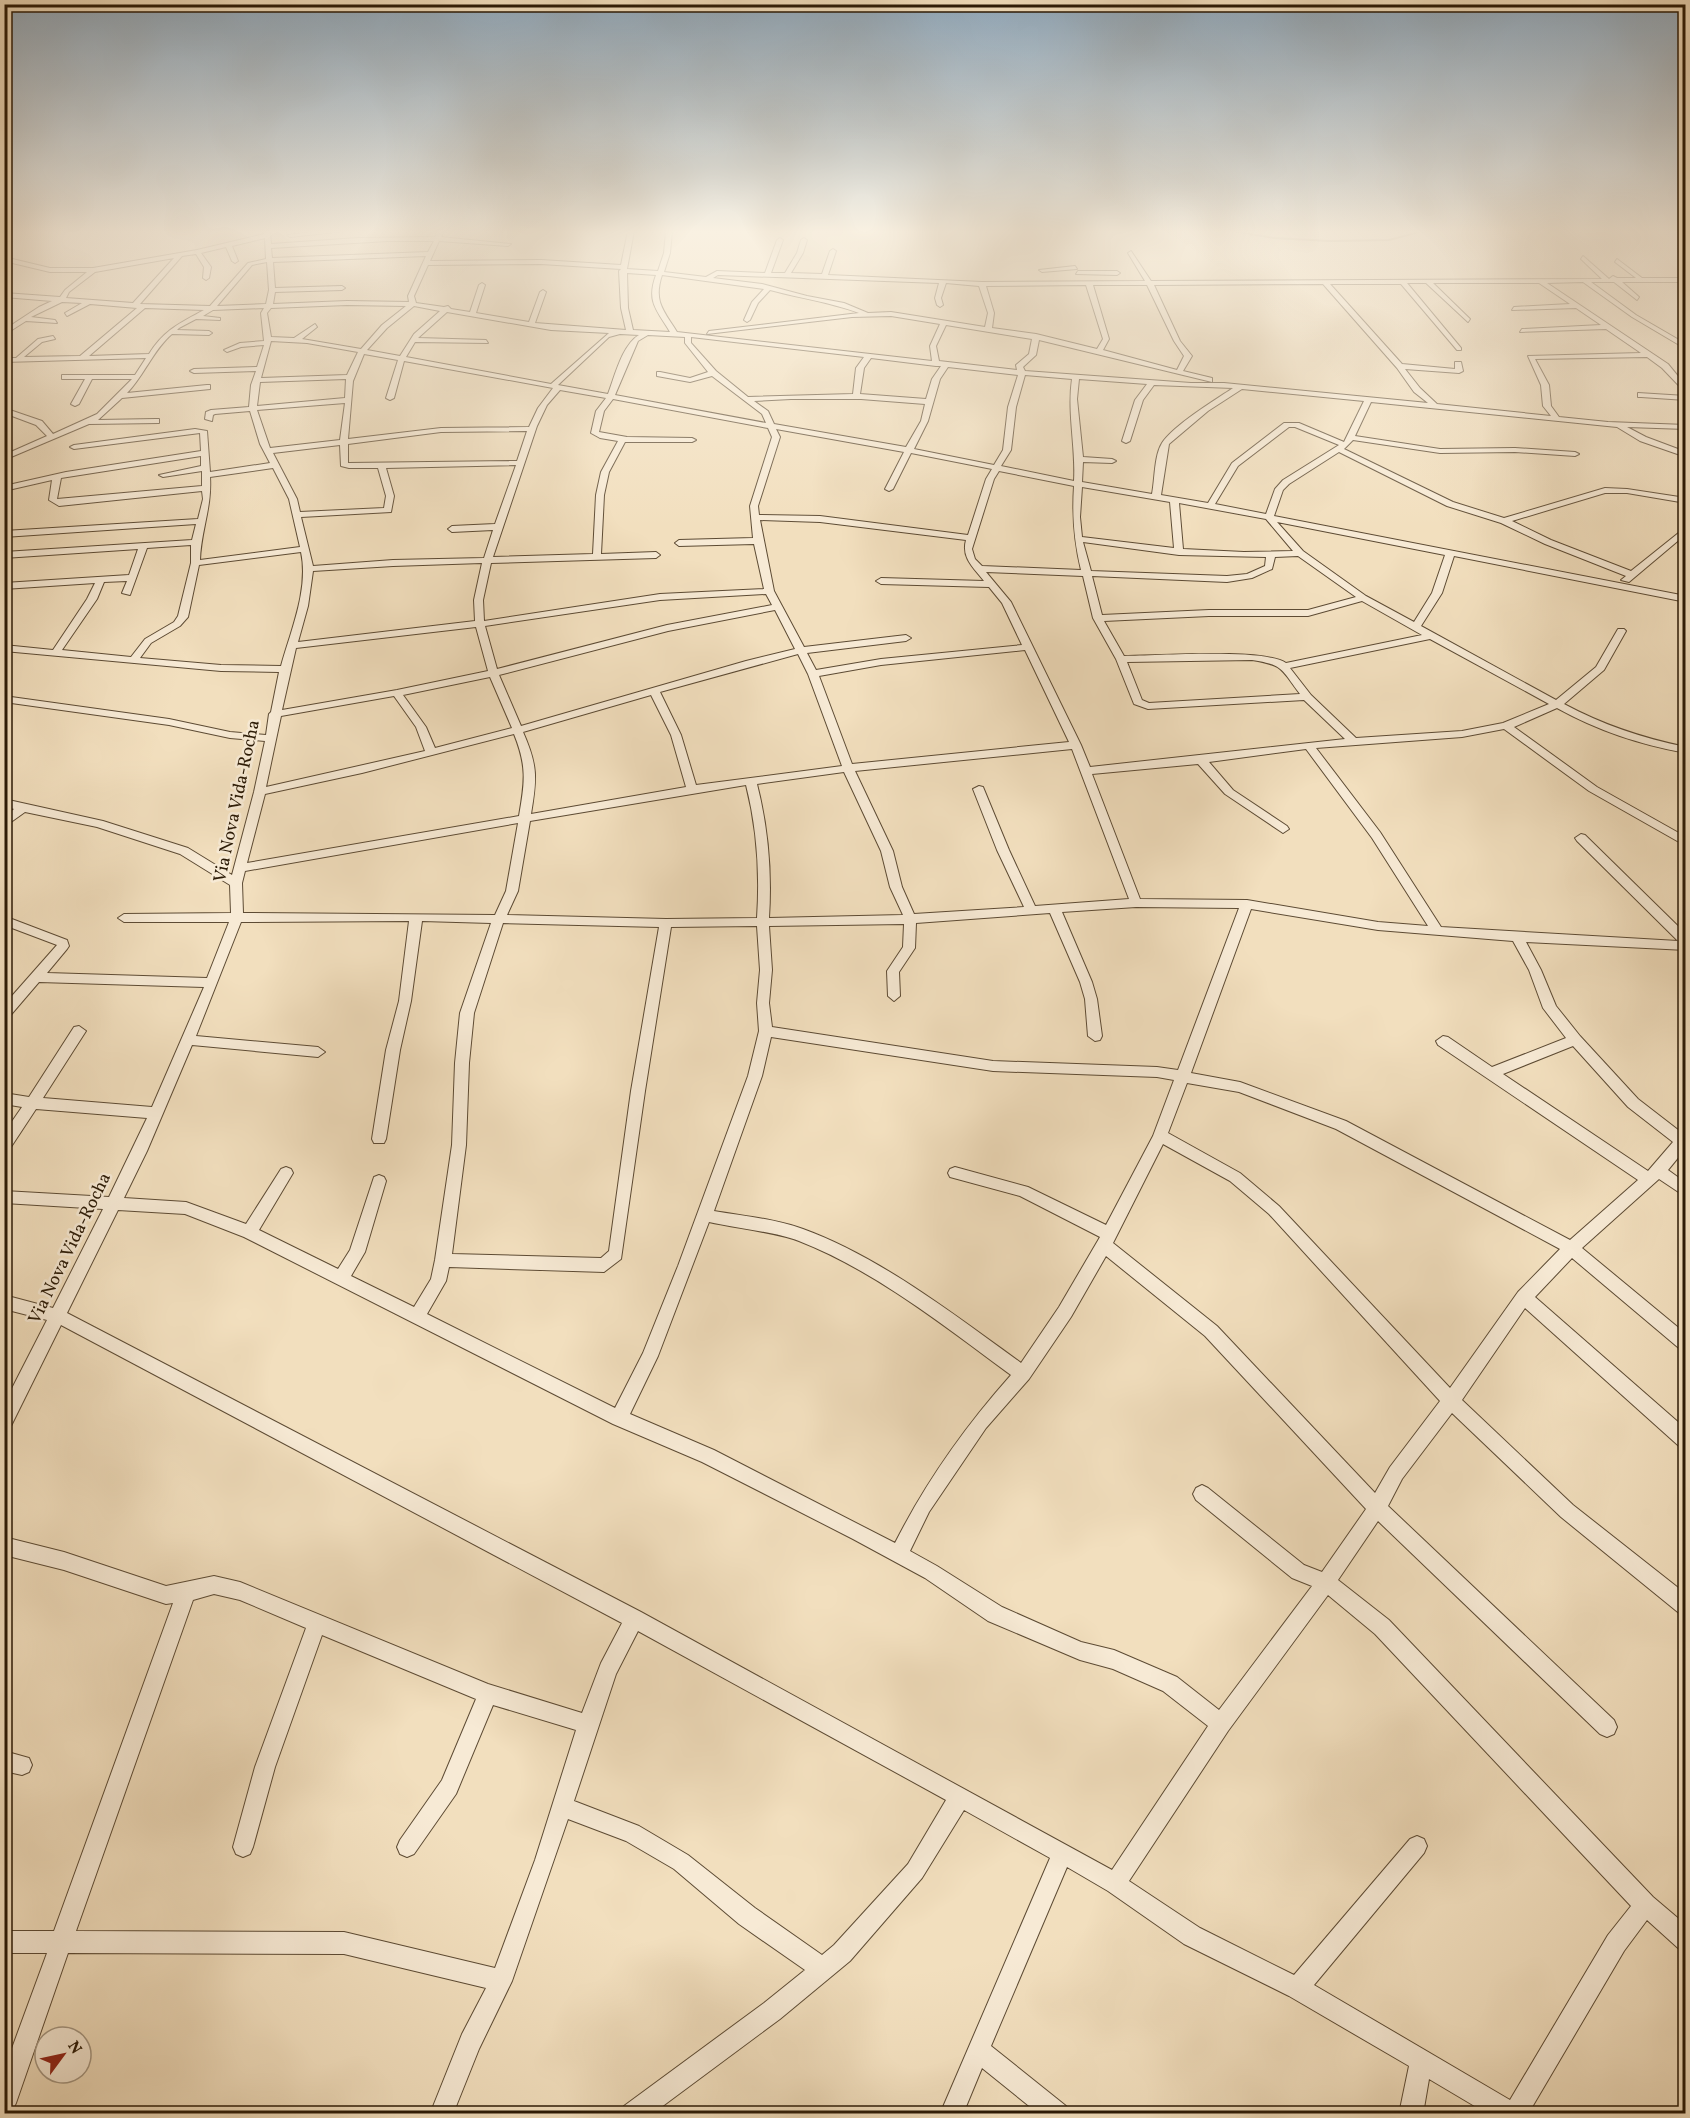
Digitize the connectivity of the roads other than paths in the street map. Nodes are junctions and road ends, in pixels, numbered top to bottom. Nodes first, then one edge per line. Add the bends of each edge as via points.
1 (112, 330) edge
2 (174, 330) edge
3 (266, 330) edge
4 (310, 330) edge
5 (383, 330) edge
6 (423, 330) edge
7 (600, 330) edge
8 (673, 330) edge
9 (722, 330) edge
10 (941, 330) edge
11 (994, 330) edge
12 (1103, 330) edge
13 (1172, 330) edge
14 (1368, 330) edge
15 (1443, 330) edge
16 (1558, 330) edge
17 (1610, 330) edge
18 (1657, 330) edge
19 (620, 331) junction
20 (170, 332) junction
21 (630, 332) joint
22 (1522, 332) dead end
23 (209, 333) dead end
24 (646, 333) junction
25 (675, 334) junction
26 (688, 335) junction
27 (702, 336) junction
28 (1036, 336) junction
29 (53, 338) dead end
30 (296, 340) junction
31 (414, 340) junction
32 (268, 341) junction
33 (486, 342) dead end
34 (1686, 347) edge
35 (1459, 349) dead end
36 (228, 350) dead end
37 (362, 351) junction
38 (1099, 351) junction
39 (148, 356) junction
40 (869, 356) junction
41 (1650, 356) junction
42 (82, 358) junction
43 (400, 359) junction
44 (4, 360) edge
45 (18, 360) junction
46 (936, 364) junction
47 (1458, 364) dead end
48 (946, 365) junction
49 (1400, 366) junction
50 (260, 369) junction
51 (4, 370) edge
52 (194, 370) dead end
53 (1179, 372) junction
54 (713, 373) junction
55 (1022, 373) junction
56 (660, 374) dead end
57 (136, 376) junction
58 (350, 376) junction
59 (1076, 376) junction
60 (65, 377) dead end
61 (90, 377) junction
62 (257, 380) junction
63 (1152, 382) junction
64 (1224, 385) junction
65 (207, 387) dead end
66 (556, 387) junction
67 (1240, 387) junction
68 (1686, 391) edge
69 (1641, 395) dead end
70 (122, 396) junction
71 (610, 396) junction
72 (856, 396) junction
73 (390, 398) dead end
74 (1686, 398) edge
75 (745, 399) junction
76 (349, 400) junction
77 (1368, 400) junction
78 (930, 402) junction
79 (75, 404) dead end
80 (1434, 405) junction
81 (253, 408) junction
82 (6, 413) edge
83 (209, 419) dead end
84 (1557, 419) junction
85 (156, 421) dead end
86 (89, 422) junction
87 (1618, 425) junction
88 (771, 426) junction
89 (1686, 427) edge
90 (531, 429) junction
91 (52, 437) junction
92 (1352, 438) junction
93 (623, 439) junction
94 (692, 440) dead end
95 (1126, 441) dead end
96 (342, 442) junction
97 (74, 447) dead end
98 (1343, 448) junction
99 (268, 451) junction
100 (910, 452) junction
101 (204, 453) junction
102 (1575, 454) dead end
103 (1686, 455) edge
104 (4, 458) edge
105 (1079, 459) junction
106 (1112, 461) dead end
107 (520, 463) junction
108 (275, 465) junction
109 (381, 465) junction
110 (996, 468) junction
111 (206, 472) junction
112 (163, 475) dead end
113 (57, 477) junction
114 (1077, 484) junction
115 (207, 488) junction
116 (4, 489) edge
117 (889, 489) dead end
118 (1156, 498) junction
119 (1174, 500) junction
120 (1686, 501) edge
121 (1210, 506) junction
122 (298, 514) junction
123 (755, 517) junction
124 (1269, 518) junction
125 (201, 521) junction
126 (1504, 521) junction
127 (497, 527) junction
128 (452, 529) dead end
129 (1686, 529) edge
130 (4, 534) edge
131 (970, 538) junction
132 (1078, 539) junction
133 (196, 542) junction
134 (758, 542) junction
135 (679, 543) dead end
136 (143, 547) junction
137 (304, 549) junction
138 (1179, 552) junction
139 (1300, 553) junction
140 (1450, 554) junction
141 (4, 555) edge
142 (597, 555) junction
143 (656, 555) dead end
144 (1271, 555) junction
145 (490, 559) junction
146 (195, 563) junction
147 (309, 569) junction
148 (978, 569) junction
149 (1085, 573) junction
150 (1632, 575) junction
151 (132, 578) junction
152 (101, 580) junction
153 (881, 581) dead end
154 (992, 584) junction
155 (1620, 585) junction
156 (4, 586) edge
157 (769, 591) junction
158 (127, 593) dead end
159 (1364, 598) junction
160 (1686, 599) edge
161 (777, 606) junction
162 (1098, 618) junction
163 (480, 624) junction
164 (1415, 627) junction
165 (1621, 630) dead end
166 (1430, 636) junction
167 (906, 638) dead end
168 (293, 645) junction
169 (1027, 647) junction
170 (4, 648) edge
171 (799, 651) junction
172 (56, 652) junction
173 (134, 659) junction
174 (1121, 659) junction
175 (1284, 666) junction
176 (285, 669) junction
177 (494, 673) junction
178 (813, 674) junction
179 (654, 690) junction
180 (397, 693) junction
181 (1307, 697) junction
182 (4, 699) edge
183 (1556, 705) junction
184 (274, 714) junction
185 (1506, 726) junction
186 (518, 730) junction
187 (270, 738) junction
188 (1353, 741) junction
189 (1076, 745) junction
190 (1309, 745) junction
191 (1684, 749) edge
192 (431, 752) junction
193 (1201, 760) junction
194 (848, 768) junction
195 (1088, 771) junction
196 (751, 781) junction
197 (692, 789) junction
198 (979, 789) dead end
199 (260, 792) junction
200 (4, 802) edge
201 (23, 808) junction
202 (525, 818) junction
203 (4, 823) edge
204 (1283, 829) dead end
205 (1581, 838) dead end
206 (1686, 842) edge
207 (240, 868) junction
208 (236, 883) junction
209 (1136, 903) junction
210 (1247, 904) junction
211 (1054, 908) junction
212 (1031, 910) junction
213 (237, 916) junction
214 (416, 917) junction
215 (124, 918) dead end
216 (500, 918) junction
217 (910, 918) junction
218 (4, 920) edge
219 (763, 921) junction
220 (666, 923) junction
221 (1437, 930) junction
222 (1517, 937) junction
223 (1686, 944) edge
224 (35, 977) junction
225 (212, 983) junction
226 (894, 996) dead end
227 (4, 1014) edge
228 (766, 1030) junction
229 (79, 1031) dead end
230 (1095, 1036) dead end
231 (188, 1040) junction
232 (1575, 1040) junction
233 (1443, 1041) dead end
234 (318, 1052) dead end
235 (1492, 1073) junction
236 (1184, 1077) junction
237 (4, 1098) edge
238 (33, 1103) junction
239 (155, 1113) junction
240 (1160, 1136) junction
241 (1684, 1139) edge
242 (379, 1140) dead end
243 (4, 1146) edge
244 (286, 1173) dead end
245 (955, 1173) dead end
246 (1654, 1175) junction
247 (379, 1181) dead end
248 (1686, 1191) edge
249 (4, 1197) edge
250 (114, 1203) junction
251 (704, 1215) junction
252 (249, 1232) junction
253 (1107, 1240) junction
254 (1571, 1248) junction
255 (442, 1260) junction
256 (341, 1278) junction
257 (1524, 1298) junction
258 (4, 1302) edge
259 (58, 1316) junction
260 (417, 1317) junction
261 (1686, 1344) edge
262 (1023, 1374) junction
263 (1451, 1401) junction
264 (7, 1412) edge
265 (619, 1418) junction
266 (1686, 1441) edge
267 (1202, 1494) dead end
268 (1377, 1508) junction
269 (4, 1546) edge
270 (898, 1556) junction
271 (1326, 1582) junction
272 (186, 1592) junction
273 (1686, 1606) edge
274 (634, 1619) junction
275 (317, 1623) junction
276 (488, 1694) junction
277 (588, 1724) junction
278 (1221, 1724) junction
279 (1607, 1727) dead end
280 (960, 1797) junction
281 (561, 1806) junction
282 (1416, 1846) dead end
283 (243, 1847) dead end
284 (407, 1847) dead end
285 (1063, 1853) junction
286 (1115, 1884) junction
287 (1645, 1905) junction
288 (1686, 1940) edge
289 (62, 1941) junction
290 (4, 1942) edge
291 (823, 1969) junction
292 (501, 1981) junction
293 (1297, 1988) junction
294 (978, 2050) junction
295 (1421, 2061) junction
296 (4, 2103) edge
297 (441, 2114) edge
298 (632, 2114) edge
299 (951, 2114) edge
300 (1058, 2114) edge
301 (1410, 2114) edge
302 (1513, 2114) edge

1 - 42 street
2 - 20 street
3 - 32 street, Via Nova Vida-Rocha
4 - 30 street
5 - 37 street
6 - 31 street
7 - 19 street
8 - 25 street
9 - 27 street
10 - 46 street via 933,346
11 - 28 street
12 - 38 street via 1106,339
13 - 53 street via 1188,356
14 - 49 street
15 - 35 street
16 - 22 street
17 - 41 street
18 - 34 street
19 - 21 street
19 - 66 street via 607,336
20 - 23 street
20 - 39 street
21 - 24 street
24 - 25 street
24 - 71 street via 635,340
25 - 26 street
26 - 27 street
26 - 54 street via 688,343
27 - 40 street
28 - 38 street
28 - 55 street via 1030,358 1019,367
29 - 45 street via 40,340
30 - 32 street
30 - 37 street
31 - 33 street
31 - 43 street
32 - 36 street
32 - 50 street, Via Nova Vida-Rocha
37 - 43 street
37 - 58 street
38 - 53 street
39 - 42 street
39 - 57 street
40 - 46 street
40 - 72 street via 861,368
41 - 68 street via 1671,372
41 - 84 street via 1530,357 1545,385 1546,406
42 - 45 street
43 - 66 street
43 - 73 street
44 - 45 street
45 - 51 street
46 - 48 street
47 - 49 street via 1459,371
48 - 55 street
48 - 78 street via 935,380
49 - 80 street
50 - 52 street
50 - 62 street, Via Nova Vida-Rocha
53 - 64 street
54 - 56 street via 690,380
54 - 75 street
55 - 59 street
55 - 110 street via 1012,407 1007,450
57 - 61 street
57 - 70 street
58 - 62 street
58 - 76 street
59 - 63 street
59 - 105 street via 1073,418
60 - 61 street
61 - 79 street
62 - 81 street, Via Nova Vida-Rocha
63 - 64 street
63 - 95 street via 1139,400
64 - 67 street
65 - 70 street
66 - 71 street
66 - 90 street
67 - 77 street
67 - 118 street via 1205,409 1166,442
69 - 74 street
70 - 86 street
71 - 88 street
71 - 93 street via 600,411 595,433
72 - 75 street
72 - 78 street
75 - 88 street via 765,413
76 - 81 street
76 - 96 street
77 - 80 street
77 - 92 street
78 - 100 street
80 - 84 street
81 - 83 street via 214,412
81 - 99 street, Via Nova Vida-Rocha
82 - 91 street via 39,423
84 - 87 street
85 - 86 street
86 - 91 street
87 - 89 street
87 - 103 street
88 - 100 street
88 - 123 street via 776,440 756,496
90 - 96 street via 441,429
90 - 107 street
91 - 104 street
92 - 98 street
92 - 102 street via 1440,451
93 - 94 street
93 - 142 street via 605,472
96 - 99 street
96 - 109 street via 345,465
97 - 101 street via 202,431
98 - 121 street via 1296,424 1287,424 1235,465
98 - 124 street via 1286,482 1279,489
98 - 126 street via 1450,504
99 - 108 street, Via Nova Vida-Rocha
100 - 110 street
100 - 117 street
101 - 111 street
101 - 113 street
105 - 106 street
105 - 114 street
107 - 109 street
107 - 127 street
108 - 111 street
108 - 122 street, Via Nova Vida-Rocha
109 - 122 street via 390,496 388,510
110 - 114 street
110 - 131 street
111 - 112 street
111 - 115 street
113 - 115 street via 53,500 59,503
113 - 116 street
114 - 118 street
114 - 132 street
115 - 125 street
118 - 119 street
119 - 121 street
119 - 138 street
120 - 126 street via 1605,490
121 - 124 street
122 - 137 street, Via Nova Vida-Rocha
123 - 131 street via 820,519
123 - 134 street
124 - 139 street
124 - 140 street
125 - 130 street
125 - 133 street
126 - 150 street
127 - 128 street
127 - 145 street
129 - 150 street
131 - 148 street via 970,559
132 - 138 street
132 - 149 street
133 - 136 street
133 - 146 street
134 - 135 street
134 - 157 street
136 - 141 street
136 - 151 street
137 - 146 street
137 - 147 street, Via Nova Vida-Rocha
138 - 144 street
139 - 144 street
139 - 159 street
140 - 155 street
140 - 164 street via 1440,589
142 - 143 street
142 - 145 street
144 - 149 street via 1269,567 1260,572 1227,579
145 - 147 street
145 - 163 street via 478,598
146 - 173 street via 181,621 153,637
147 - 168 street, Via Nova Vida-Rocha
148 - 149 street
148 - 154 street
149 - 162 street
150 - 155 street
151 - 152 street
151 - 158 street
152 - 156 street
152 - 172 street
153 - 154 street
154 - 169 street via 1006,602
155 - 160 street
157 - 161 street
157 - 163 street via 660,597
159 - 162 street via 1308,613
159 - 164 street
161 - 171 street
161 - 177 street via 666,628
162 - 174 street
163 - 168 street
163 - 177 street
164 - 166 street
165 - 183 street via 1600,668
166 - 175 street
166 - 183 street
167 - 171 street
168 - 176 street, Via Nova Vida-Rocha
169 - 178 street via 881,662
169 - 189 street
170 - 172 street
171 - 178 street
171 - 179 street
172 - 173 street
173 - 176 street via 221,668
174 - 175 street via 1268,658
174 - 181 street via 1138,702 1148,706
175 - 181 street
176 - 184 street, Via Nova Vida-Rocha
177 - 180 street
177 - 186 street
178 - 194 street
179 - 186 street
179 - 197 street via 676,735
180 - 184 street
180 - 192 street via 421,727
181 - 188 street
182 - 187 street via 97,709 230,737
183 - 185 street
183 - 191 street via 1618,734
184 - 187 street, Via Nova Vida-Rocha
185 - 188 street via 1462,734
185 - 206 street via 1593,789
186 - 192 street
186 - 202 street via 530,764
187 - 199 street, Via Nova Vida-Rocha
188 - 190 street
189 - 194 street
189 - 195 street
190 - 193 street
190 - 221 street via 1376,835
192 - 199 street
193 - 195 street
193 - 204 street via 1229,792
194 - 196 street
194 - 217 street via 887,852 896,887
195 - 209 street
196 - 197 street
196 - 219 street via 764,876
197 - 202 street
198 - 212 street
199 - 207 street, Via Nova Vida-Rocha
200 - 201 street
201 - 203 street
201 - 208 street via 99,824 184,851
202 - 207 street
202 - 216 street via 512,891
205 - 223 street
207 - 208 street, Via Nova Vida-Rocha
208 - 213 street, Via Nova Vida-Rocha
209 - 210 street
209 - 211 street
210 - 221 street via 1378,926
210 - 236 street
211 - 212 street
211 - 230 street via 1086,982
212 - 217 street
213 - 214 street
213 - 215 street
213 - 225 street, Via Nova Vida-Rocha
214 - 216 street
214 - 242 street
216 - 220 street
216 - 255 street via 467,1013 459,1145
217 - 219 street
217 - 226 street via 909,948 893,971
218 - 224 street via 63,944
219 - 220 street
219 - 228 street
220 - 255 street via 616,1254 604,1265
221 - 222 street
222 - 223 street
222 - 232 street via 1550,1008
224 - 225 street
224 - 227 street
225 - 231 street, Via Nova Vida-Rocha
228 - 236 street via 993,1066 1157,1072
228 - 251 street via 755,1076
229 - 238 street
231 - 234 street
231 - 239 street, Via Nova Vida-Rocha
232 - 235 street
232 - 241 street via 1632,1103
233 - 235 street
235 - 246 street
236 - 240 street
236 - 254 street via 1240,1087 1341,1125
237 - 238 street
238 - 239 street
238 - 243 street
239 - 250 street, Via Nova Vida-Rocha
240 - 253 street
240 - 263 street via 1235,1177 1274,1210
241 - 246 street
244 - 252 street
245 - 253 street via 1023,1191
246 - 248 street
246 - 254 street
247 - 256 street via 357,1252
249 - 250 street
250 - 252 street via 186,1208
250 - 259 street, Via Nova Vida-Rocha
251 - 262 street via 800,1234 844,1255 914,1295
251 - 265 street via 650,1356
252 - 256 street
253 - 262 street
253 - 268 street via 1211,1331
254 - 257 street
254 - 261 street
255 - 260 street via 438,1281
256 - 260 street
257 - 263 street
257 - 266 street
258 - 259 street
259 - 264 street, Via Nova Vida-Rocha
259 - 274 street
260 - 265 street
262 - 270 street via 980,1422 954,1459 922,1506
263 - 268 street via 1396,1473
263 - 273 street via 1567,1511
265 - 270 street via 708,1456
267 - 271 street via 1298,1572
268 - 271 street
268 - 279 street
269 - 272 street via 64,1561 150,1591 166,1595
270 - 278 street via 931,1572 995,1614 1170,1684
271 - 278 street
271 - 287 street via 1382,1628
272 - 275 street via 214,1585 240,1591
272 - 289 street
274 - 277 street via 608,1670
274 - 280 street
275 - 276 street
275 - 283 street via 265,1767
276 - 277 street
276 - 284 street via 449,1787
277 - 281 street
278 - 286 street
280 - 285 street
280 - 291 street via 915,1871
281 - 291 street via 632,1833 681,1862 747,1916
281 - 292 street
282 - 293 street
285 - 286 street
285 - 294 street
286 - 293 street via 1192,1936
287 - 288 street
287 - 302 street via 1616,1943
289 - 290 street
289 - 292 street via 344,1943
289 - 296 street
291 - 298 street
292 - 297 street via 470,2042
293 - 295 street
294 - 299 street
294 - 300 street
295 - 301 street
295 - 302 street

